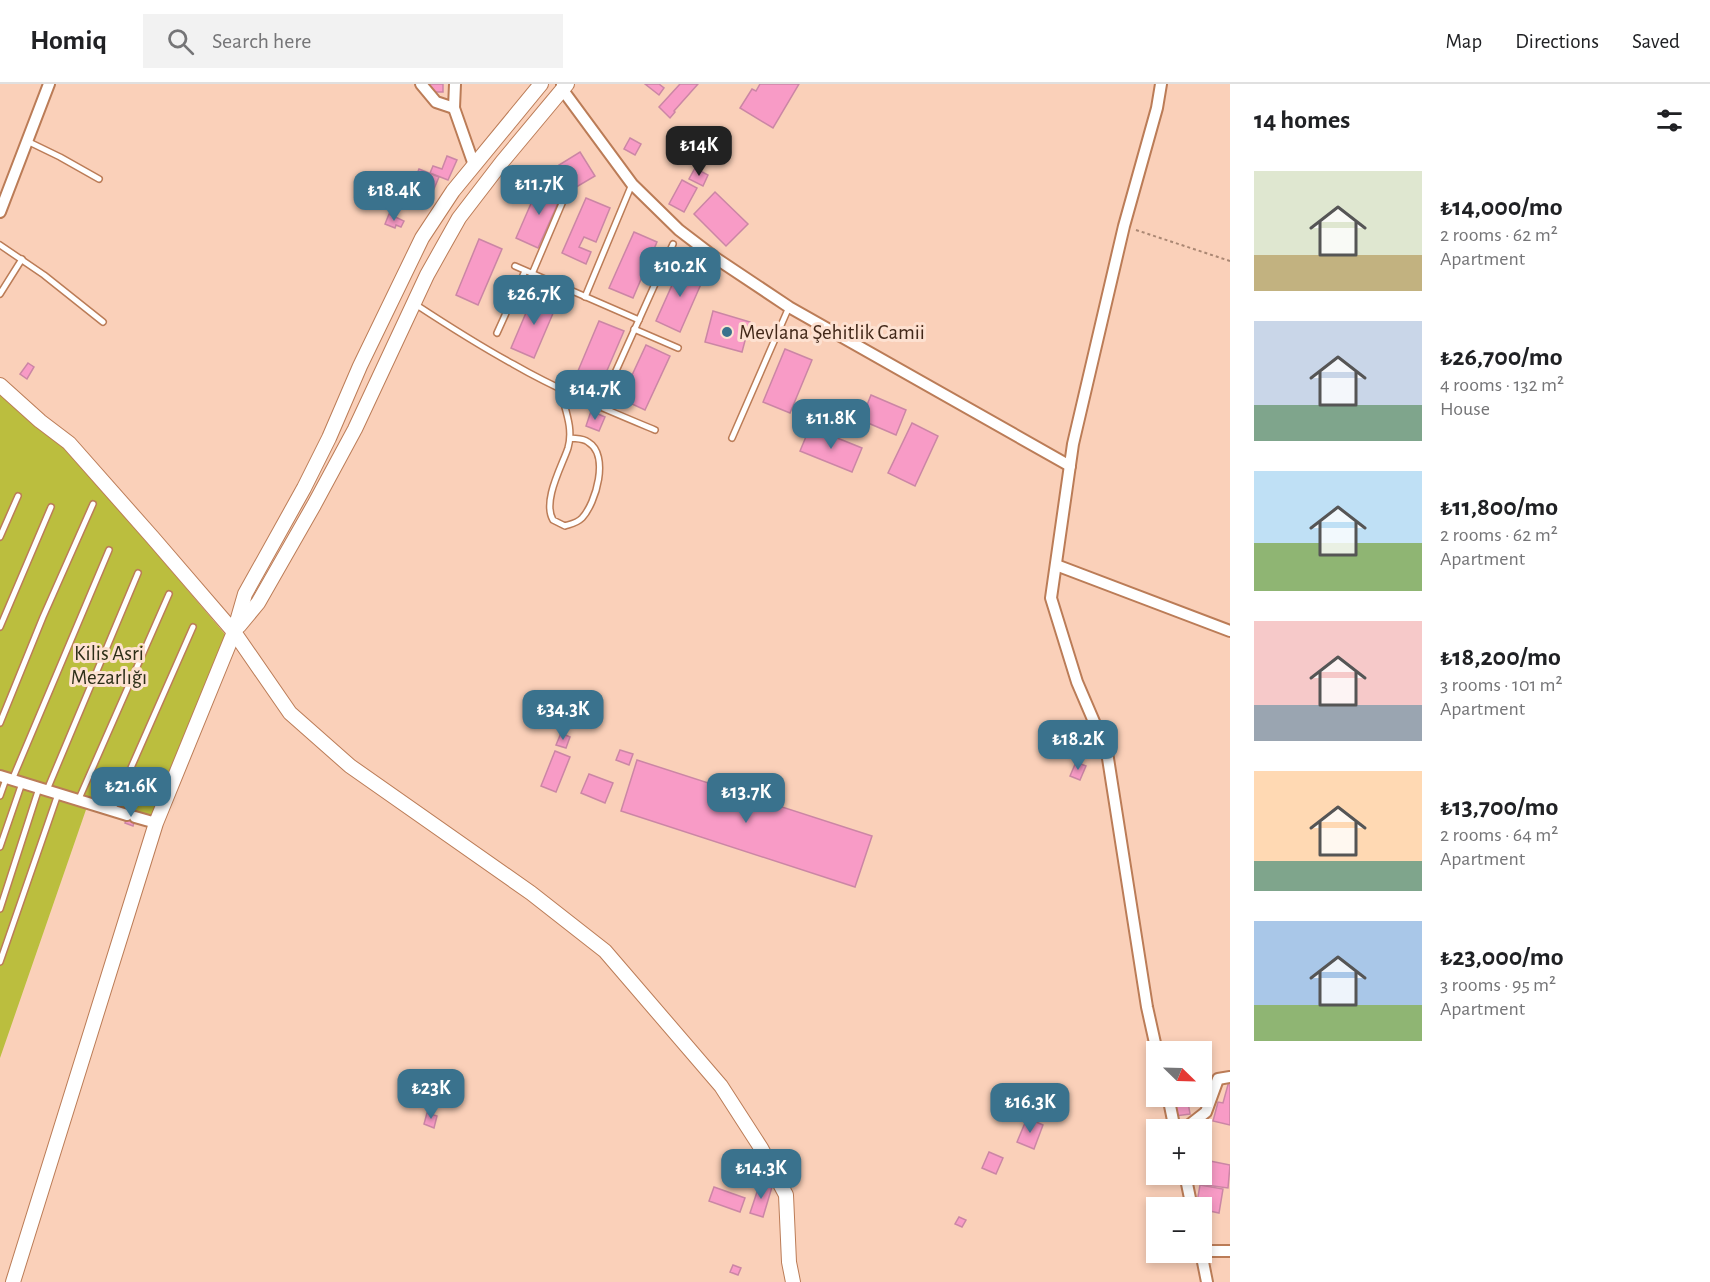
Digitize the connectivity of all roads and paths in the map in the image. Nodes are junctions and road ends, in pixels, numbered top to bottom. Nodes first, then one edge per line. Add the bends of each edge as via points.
1 (49, 84) edge
2 (421, 84) edge
3 (455, 84) edge
4 (541, 84) edge
5 (1161, 84) edge
6 (563, 86) edge
7 (454, 108) junction
8 (27, 141) junction
9 (474, 165) junction
10 (99, 179) dead end
11 (632, 184) junction
12 (566, 194) dead end
13 (0, 212) edge
14 (1124, 226) junction
15 (0, 244) edge
16 (673, 244) dead end
17 (22, 259) junction
18 (1230, 261) edge
19 (515, 266) dead end
20 (525, 271) junction
21 (532, 274) junction
22 (0, 294) edge
23 (585, 297) junction
24 (414, 303) junction
25 (789, 306) junction
26 (639, 320) junction
27 (103, 322) dead end
28 (634, 329) junction
29 (497, 333) dead end
30 (678, 348) dead end
31 (0, 385) edge
32 (560, 388) junction
33 (606, 393) dead end
34 (655, 430) dead end
35 (570, 438) junction
36 (732, 438) dead end
37 (1070, 466) junction
38 (18, 496) dead end
39 (93, 504) dead end
40 (51, 507) dead end
41 (0, 537) edge
42 (109, 550) dead end
43 (1056, 565) junction
44 (138, 573) dead end
45 (169, 594) dead end
46 (0, 627) edge
47 (193, 627) dead end
48 (1230, 631) edge
49 (234, 632) junction
50 (0, 723) edge
51 (10, 780) edge
52 (43, 789) junction
53 (58, 794) junction
54 (0, 796) edge
55 (78, 801) junction
56 (112, 811) junction
57 (156, 823) junction
58 (0, 847) edge
59 (0, 909) edge
60 (0, 962) edge
61 (1155, 1041) edge
62 (1230, 1077) edge
63 (1197, 1119) edge
64 (1230, 1251) edge
65 (1212, 1252) edge
66 (1203, 1263) edge
67 (13, 1282) edge
68 (793, 1282) edge
69 (1207, 1282) edge

1 - 8 street
2 - 7 street via 436,102
3 - 7 street
4 - 9 street
5 - 14 street
6 - 11 street
6 - 24 street via 459,218
7 - 9 street
8 - 10 lane
8 - 13 street
9 - 49 street via 417,248 329,438 245,594
11 - 23 lane
11 - 25 street via 679,230
12 - 21 lane
14 - 18 path
14 - 37 street
15 - 17 lane
16 - 26 lane
17 - 22 lane
17 - 27 lane
19 - 20 lane
20 - 21 lane
20 - 29 lane
21 - 23 lane
23 - 26 lane
24 - 32 lane
24 - 49 street via 314,505 258,603
25 - 36 lane
25 - 37 street
26 - 28 lane
28 - 30 lane
28 - 33 lane
31 - 49 street via 69,443
32 - 34 lane
32 - 35 lane
35 - 35 lane via 549,508 553,520 565,526 583,517 600,472 594,446
37 - 43 street
38 - 41 lane
39 - 50 lane
40 - 46 lane
42 - 51 lane
43 - 48 street
43 - 61 street via 1051,598 1077,682 1107,752
44 - 52 lane
45 - 55 lane
47 - 56 lane
49 - 57 street
49 - 68 street via 290,712 350,766 531,893 605,951 721,1086 761,1148 786,1195
51 - 52 street
51 - 54 lane
51 - 58 lane
52 - 53 street
52 - 59 lane
53 - 55 street
53 - 60 lane
55 - 56 street
56 - 57 street
57 - 67 street
62 - 63 street via 1218,1079 1206,1112
64 - 65 street
66 - 69 street

